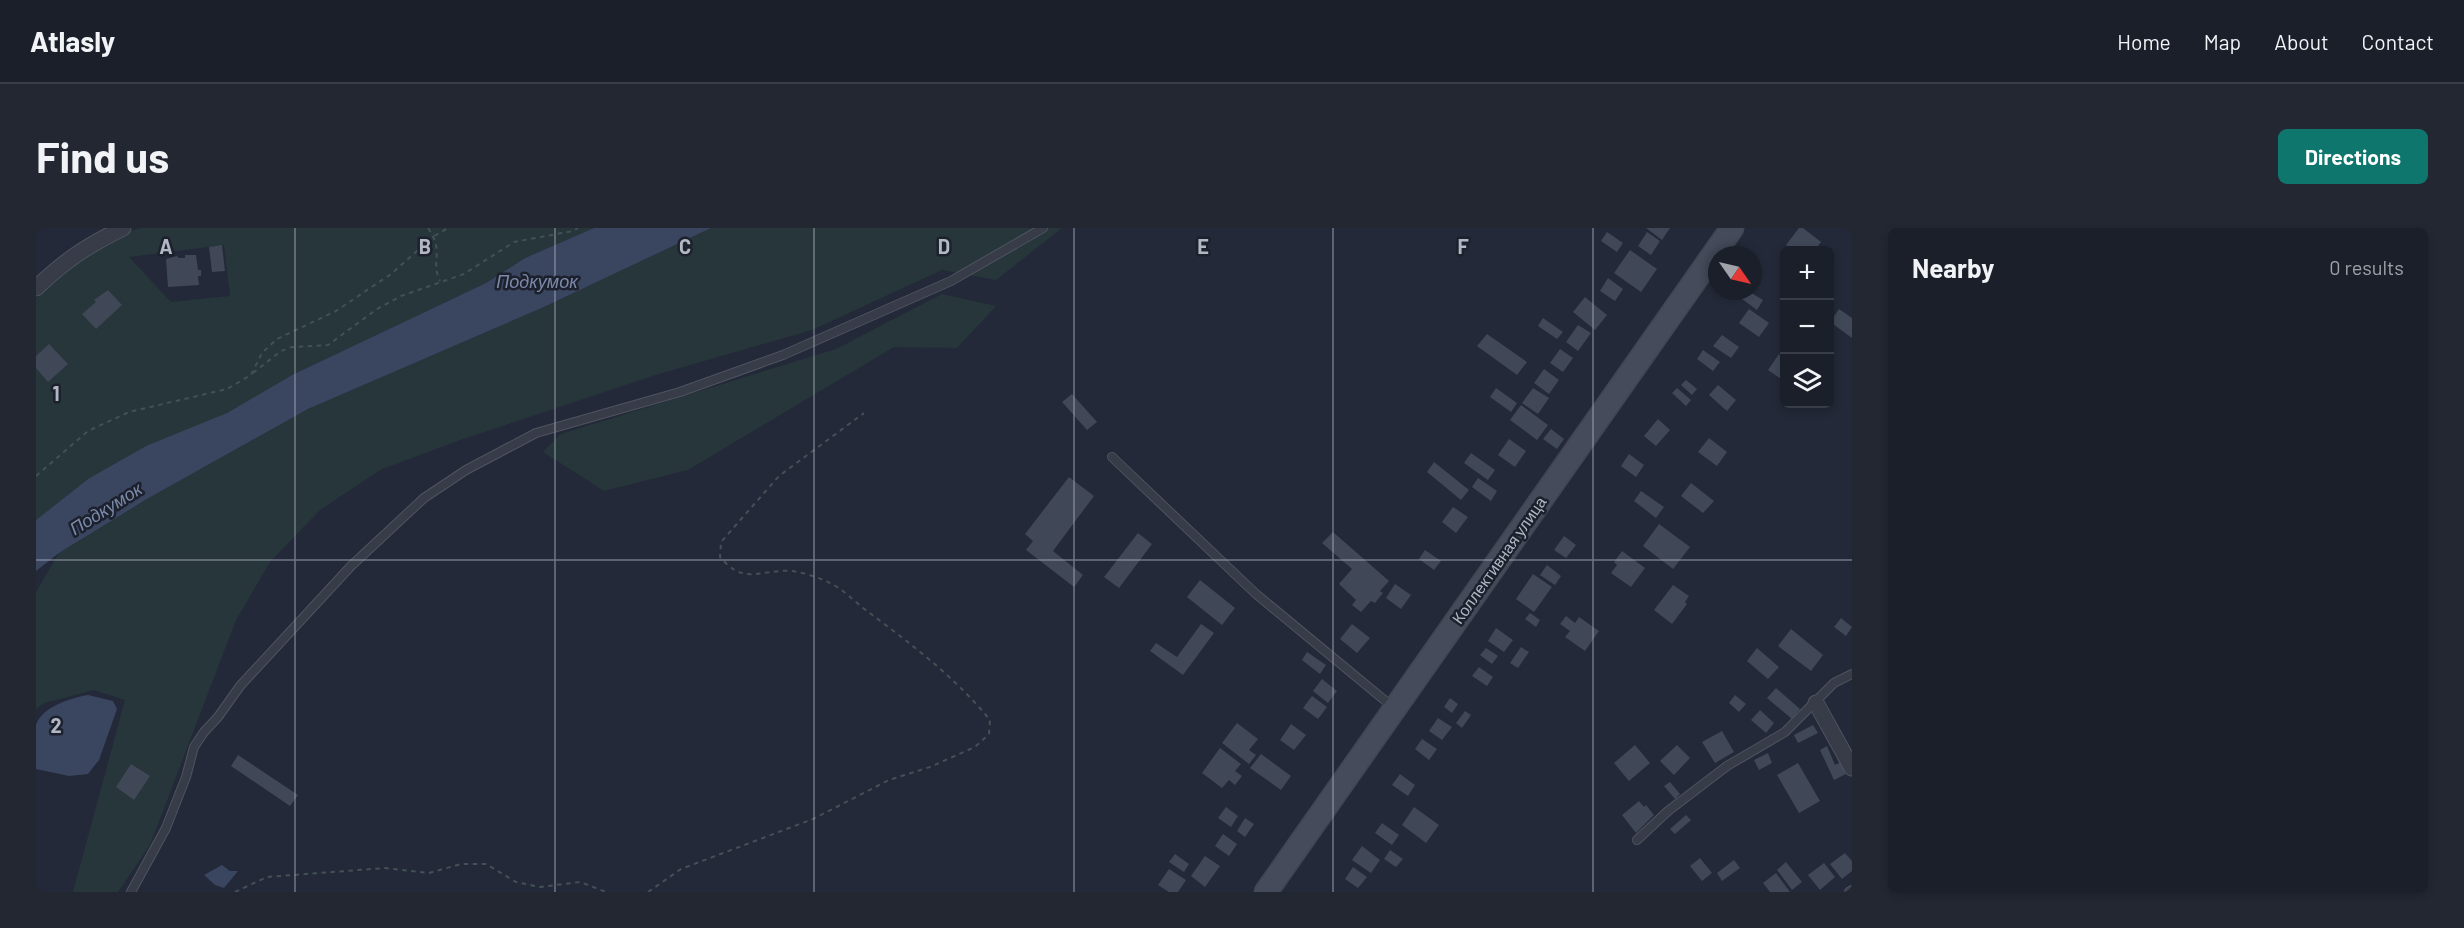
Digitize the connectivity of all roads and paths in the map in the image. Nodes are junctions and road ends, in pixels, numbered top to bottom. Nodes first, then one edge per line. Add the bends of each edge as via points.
1 (123, 228) edge
2 (429, 228) edge
3 (448, 228) edge
4 (578, 228) edge
5 (1043, 228) edge
6 (1732, 228) edge
7 (434, 236) junction
8 (440, 281) junction
9 (36, 288) edge
10 (251, 375) junction
11 (864, 412) dead end
12 (1112, 457) dead end
13 (36, 476) edge
14 (1852, 674) edge
15 (1816, 703) junction
16 (1395, 709) junction
17 (1852, 768) edge
18 (1637, 840) dead end
19 (131, 892) edge
20 (235, 892) edge
21 (606, 892) edge
22 (648, 892) edge
23 (1266, 892) edge

1 - 9 street via 66,260
2 - 7 path
3 - 7 path
4 - 8 path via 514,242 464,274
5 - 19 lane via 951,281 783,355 680,392 536,433 466,470 424,498 351,566 246,679 204,732 194,747 166,828
6 - 16 street, Коллективная улица
7 - 8 path via 438,243 436,267
7 - 10 path via 391,273 336,311 277,339 262,353
8 - 10 path via 377,309 328,345 301,345 281,351
10 - 13 path via 227,389 129,412 88,431
11 - 22 path via 779,476 721,542 720,557 729,568 744,575 783,570 831,583 973,699 990,720 989,734 975,747 889,780 813,819 681,869
12 - 16 lane via 1256,594
14 - 15 lane via 1834,683
15 - 17 street
15 - 18 lane via 1785,732 1727,766
16 - 23 street, Коллективная улица
20 - 21 path via 267,877 385,868 429,873 460,864 486,864 516,882 540,887 580,882

